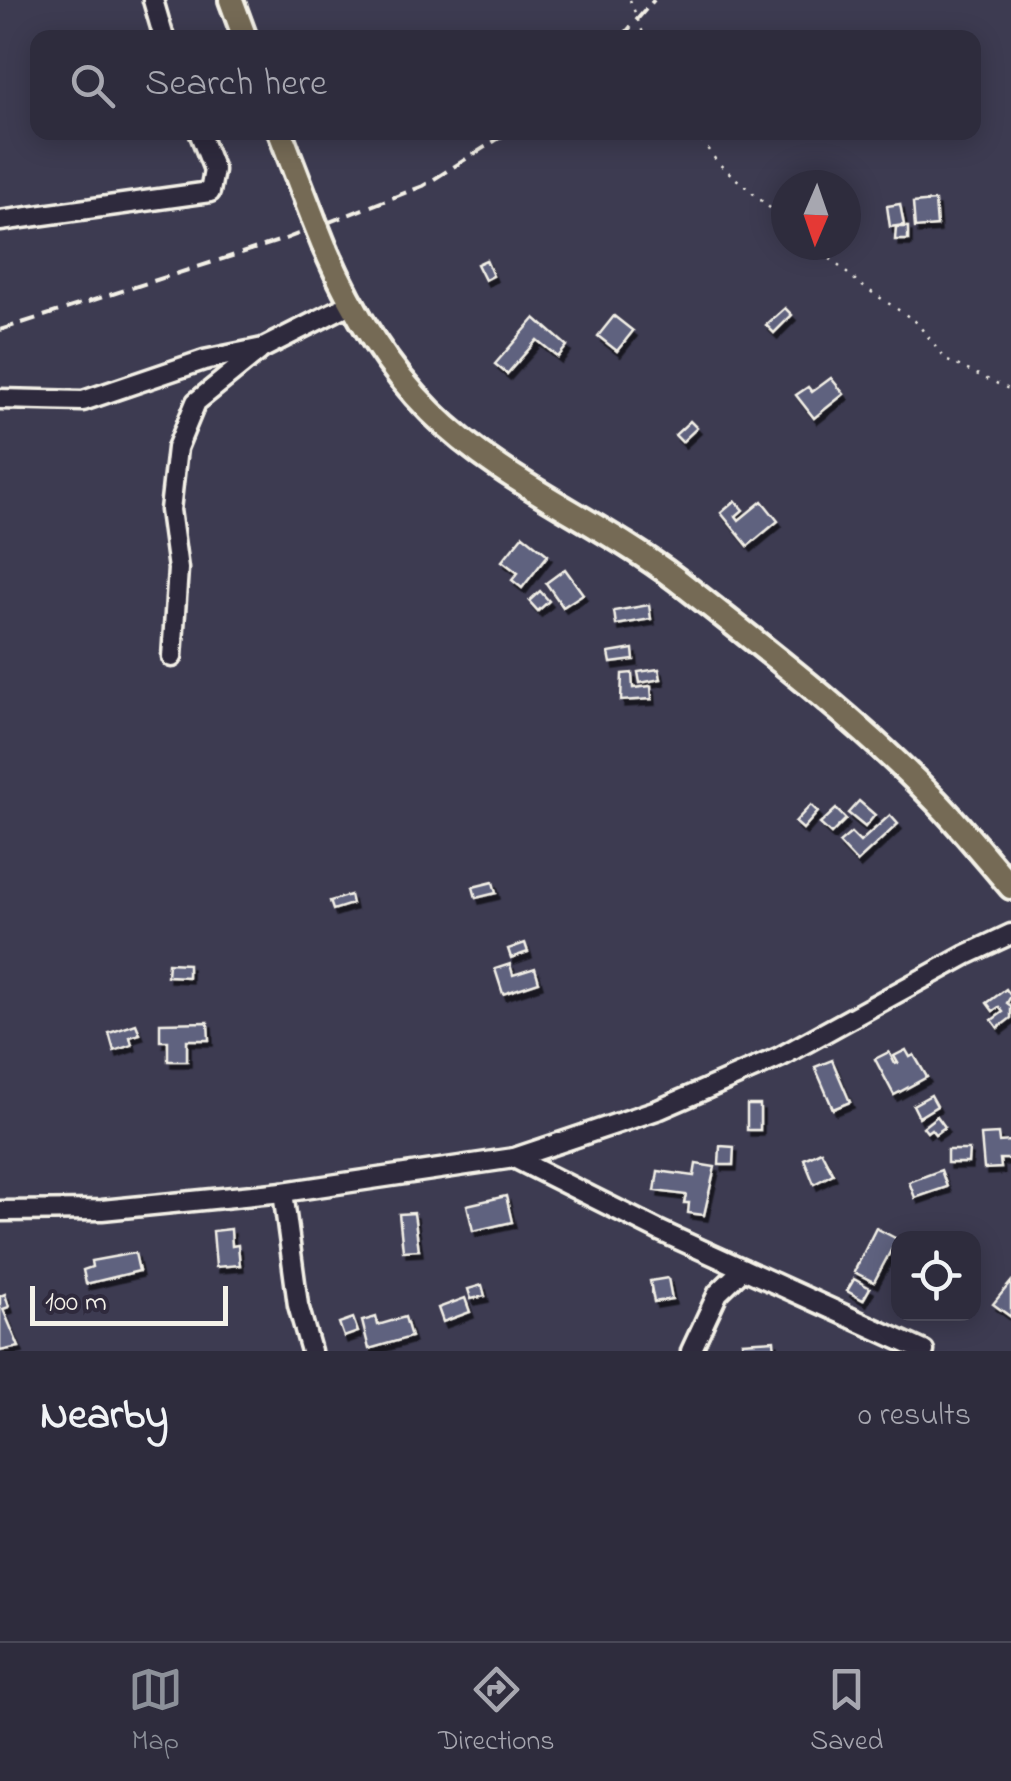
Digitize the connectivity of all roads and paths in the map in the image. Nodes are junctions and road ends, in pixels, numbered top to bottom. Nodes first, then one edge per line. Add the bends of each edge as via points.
1 (153, 0) edge
2 (231, 0) edge
3 (630, 0) edge
4 (162, 30) edge
5 (242, 30) edge
6 (643, 30) edge
7 (203, 140) edge
8 (283, 140) edge
9 (701, 140) edge
10 (771, 209) edge
11 (0, 222) edge
12 (832, 260) edge
13 (350, 304) junction
14 (263, 348) junction
15 (1011, 390) edge
16 (0, 399) edge
17 (172, 657) dead end
18 (1011, 886) edge
19 (1011, 934) edge
20 (514, 1158) junction
21 (283, 1192) junction
22 (0, 1212) edge
23 (743, 1269) junction
24 (311, 1351) edge
25 (691, 1351) edge
26 (924, 1351) edge

1 - 4 street
2 - 5 main road
3 - 6 path
7 - 11 street via 214,170 210,192
8 - 13 main road, bridge
9 - 10 path
12 - 15 path via 915,320 948,361
13 - 14 street
13 - 18 main road via 432,413 489,458 672,576 820,694 935,800
14 - 16 street via 204,360 83,401
14 - 17 street via 196,402 177,448 170,510 178,569
19 - 20 street via 780,1057 660,1108
20 - 21 street
20 - 23 street
21 - 22 street via 102,1210
21 - 24 street
23 - 25 street via 718,1293
23 - 26 street

